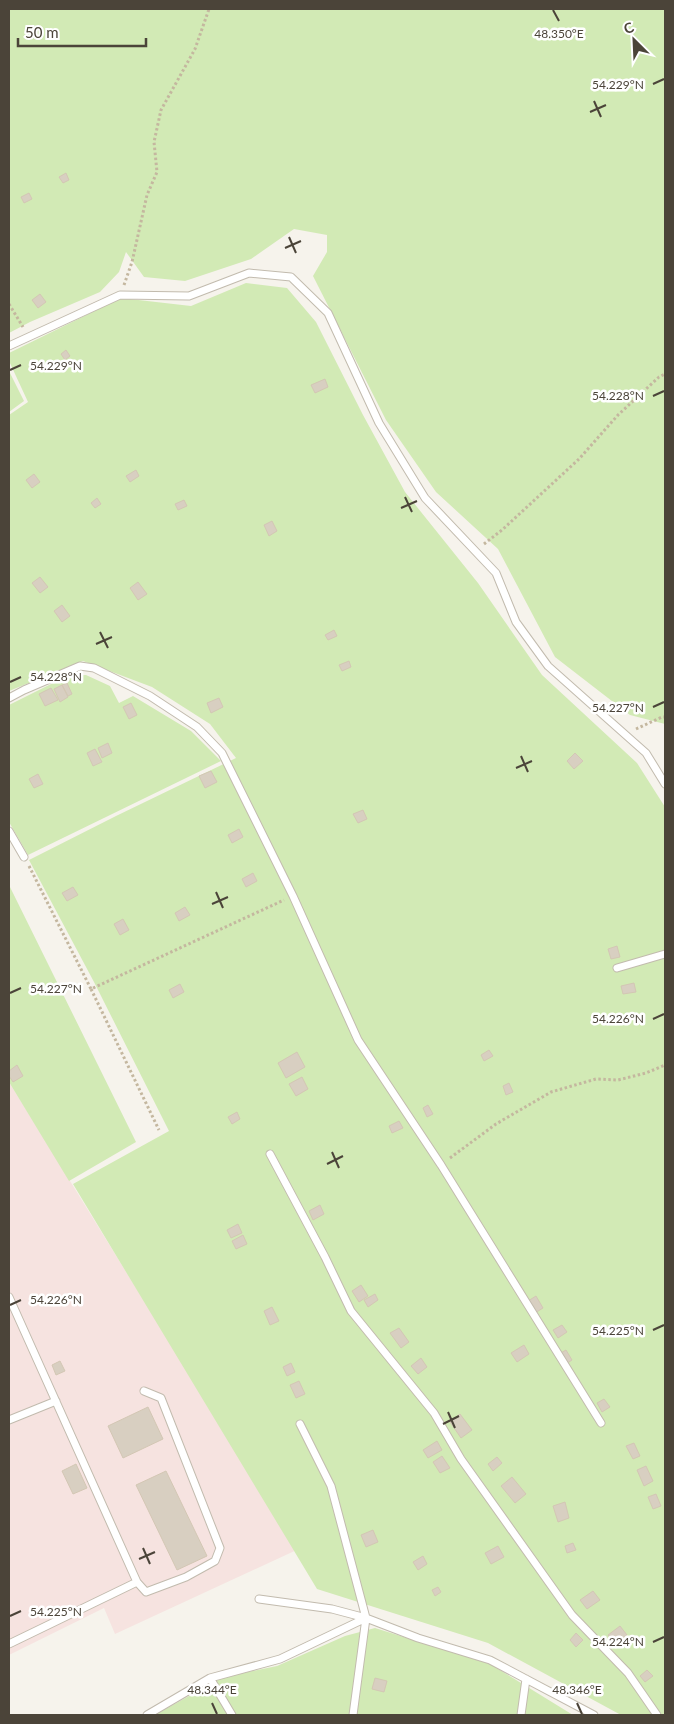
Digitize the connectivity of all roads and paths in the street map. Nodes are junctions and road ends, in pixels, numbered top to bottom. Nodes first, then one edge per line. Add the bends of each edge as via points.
1 (209, 9) edge
2 (120, 295) junction
3 (9, 304) edge
4 (29, 336) junction
5 (9, 346) edge
6 (665, 374) edge
7 (476, 551) junction
8 (9, 698) edge
9 (665, 717) edge
10 (624, 734) junction
11 (665, 784) edge
12 (9, 831) edge
13 (24, 856) joint
14 (293, 896) junction
15 (665, 954) edge
16 (617, 968) dead end
17 (91, 989) junction
18 (665, 1065) edge
19 (159, 1130) dead end
20 (270, 1154) dead end
21 (441, 1164) junction
22 (9, 1299) edge
23 (144, 1391) dead end
24 (56, 1401) junction
25 (9, 1420) edge
26 (601, 1423) dead end
27 (300, 1424) dead end
28 (137, 1582) junction
29 (259, 1599) dead end
30 (366, 1618) junction
31 (9, 1644) edge
32 (210, 1678) junction
33 (526, 1679) junction
34 (147, 1715) edge
35 (232, 1715) edge
36 (353, 1715) edge
37 (521, 1715) edge
38 (594, 1715) edge
39 (657, 1715) edge

1 - 2 path via 195,49 160,110 154,142 157,172 147,195 132,262
2 - 4 lane
2 - 7 lane via 189,296 249,272 291,277 328,312 378,423 425,498
3 - 4 path
4 - 5 lane
6 - 7 path via 618,415 579,459
7 - 10 lane via 496,573 516,622 548,666
8 - 14 lane via 80,666 94,668 150,696 197,727 222,753
9 - 10 path
10 - 11 lane via 646,753
12 - 13 lane
13 - 17 path
14 - 17 path
14 - 21 lane via 358,1040
15 - 16 lane
17 - 19 path
18 - 21 path via 618,1080 596,1079 551,1092 496,1124
20 - 39 lane via 351,1311 434,1412 461,1459 572,1615 628,1674
21 - 26 lane
22 - 24 lane
23 - 28 lane via 161,1398 220,1548 215,1561 186,1577 146,1592
24 - 25 lane
24 - 28 lane
27 - 30 lane via 331,1486
28 - 31 lane
29 - 30 lane via 332,1609
30 - 32 lane via 280,1659
30 - 33 lane via 490,1660
30 - 36 lane
32 - 34 lane
32 - 35 lane
33 - 37 lane
33 - 38 lane

